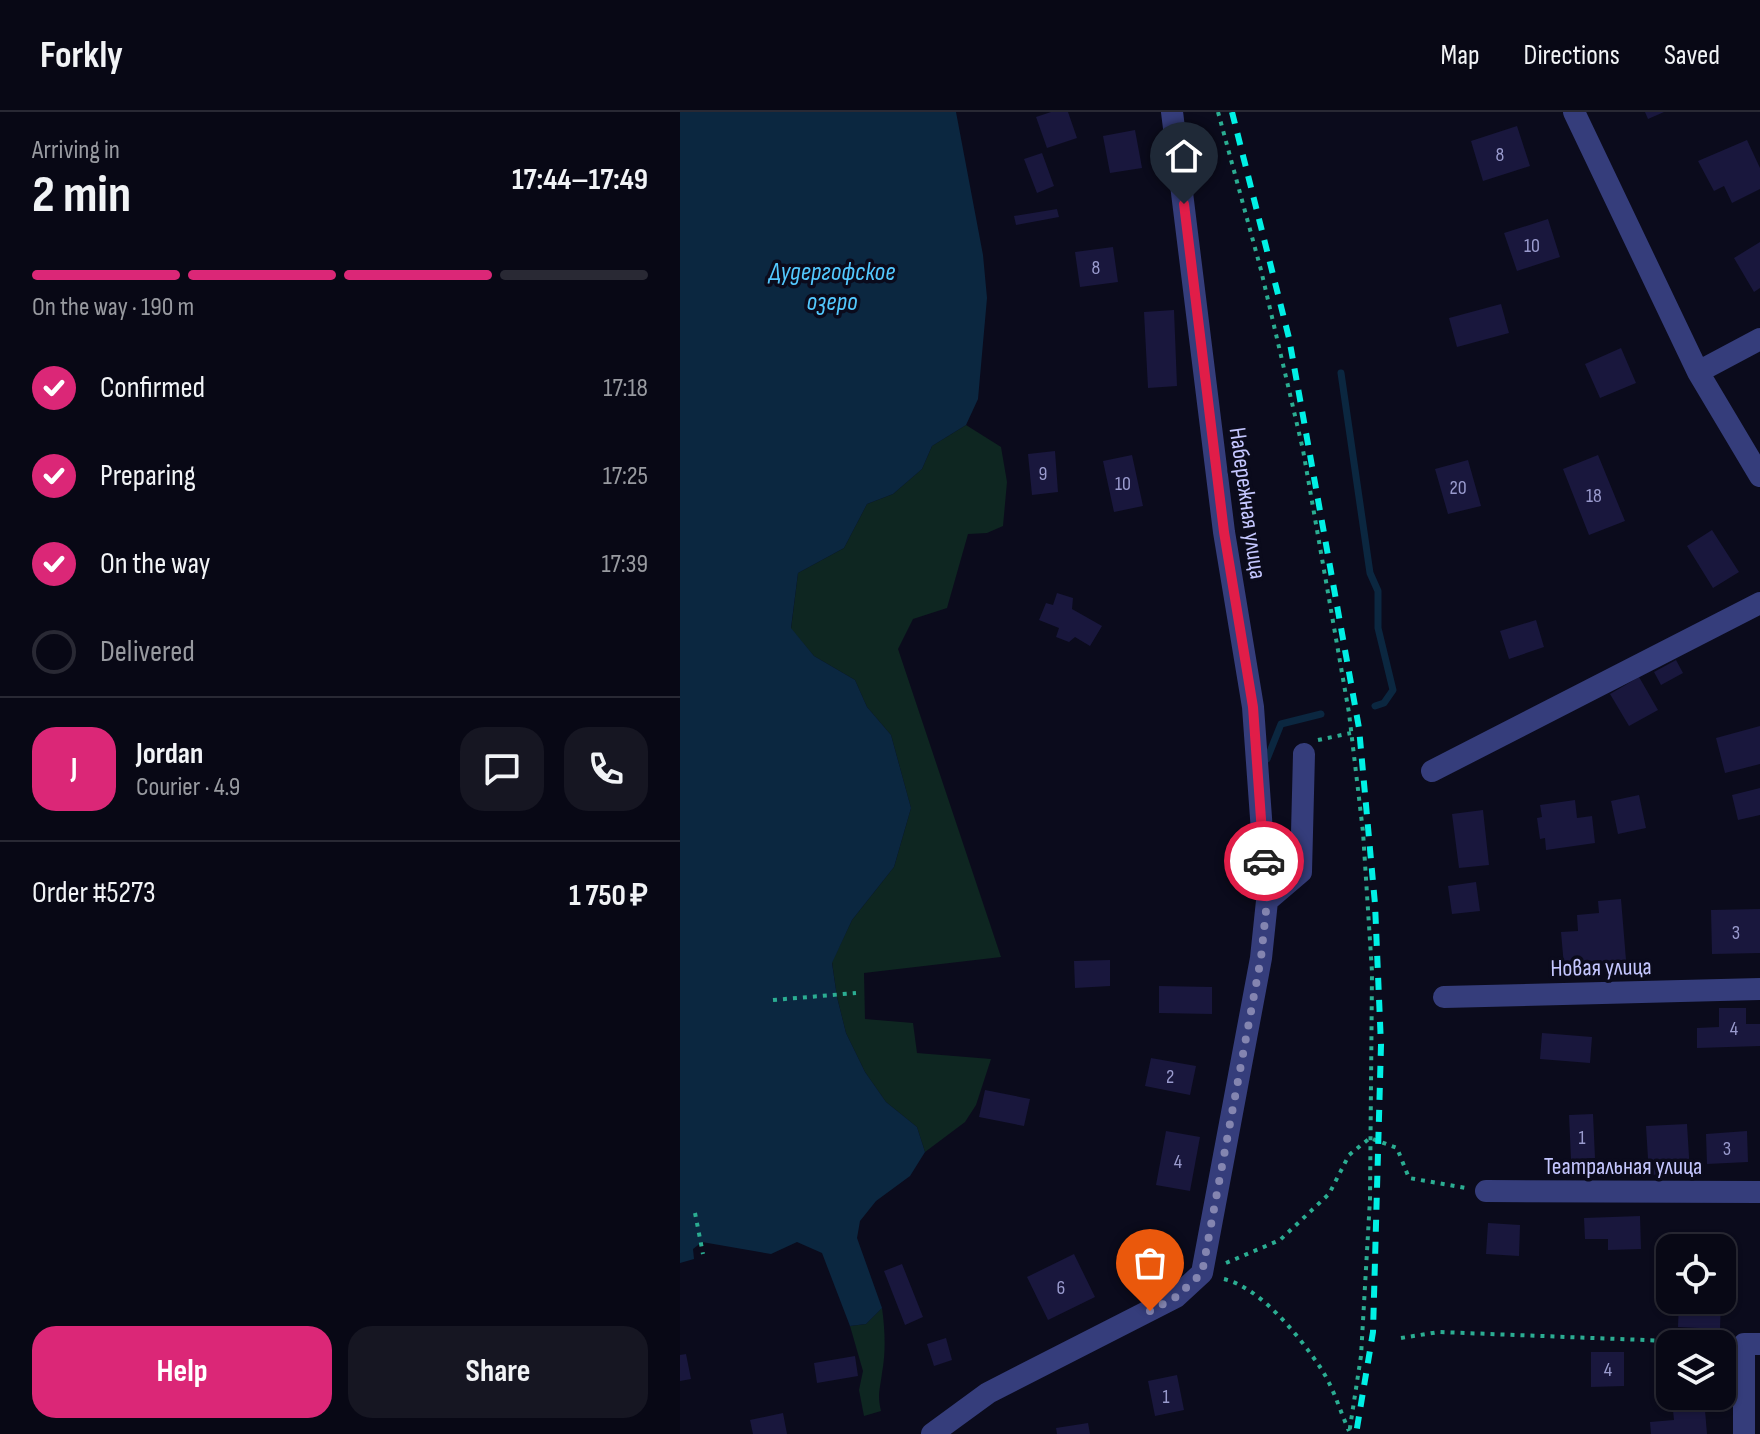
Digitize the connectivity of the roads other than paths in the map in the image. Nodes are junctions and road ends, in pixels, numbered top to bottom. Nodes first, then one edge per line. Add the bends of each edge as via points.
1 (1172, 112) edge
2 (1574, 112) edge
3 (1760, 339) edge
4 (1698, 372) junction
5 (1760, 476) edge
6 (1760, 603) edge
7 (1312, 747) road end
8 (1432, 771) dead end
9 (1267, 901) junction
10 (1760, 989) edge
11 (1444, 997) dead end
12 (1486, 1191) road end
13 (1760, 1192) edge
14 (1752, 1344) edge
15 (932, 1434) edge
16 (1744, 1434) edge

1 - 9 street, Набережная улица via 1224,532 1253,707
2 - 4 street
3 - 4 street
4 - 5 street
6 - 8 street
7 - 9 street via 1301,872
9 - 15 street, Набережная улица via 1202,1273 1176,1297 988,1393
10 - 11 street, Новая улица
12 - 13 street, Театральная улица
14 - 16 street

